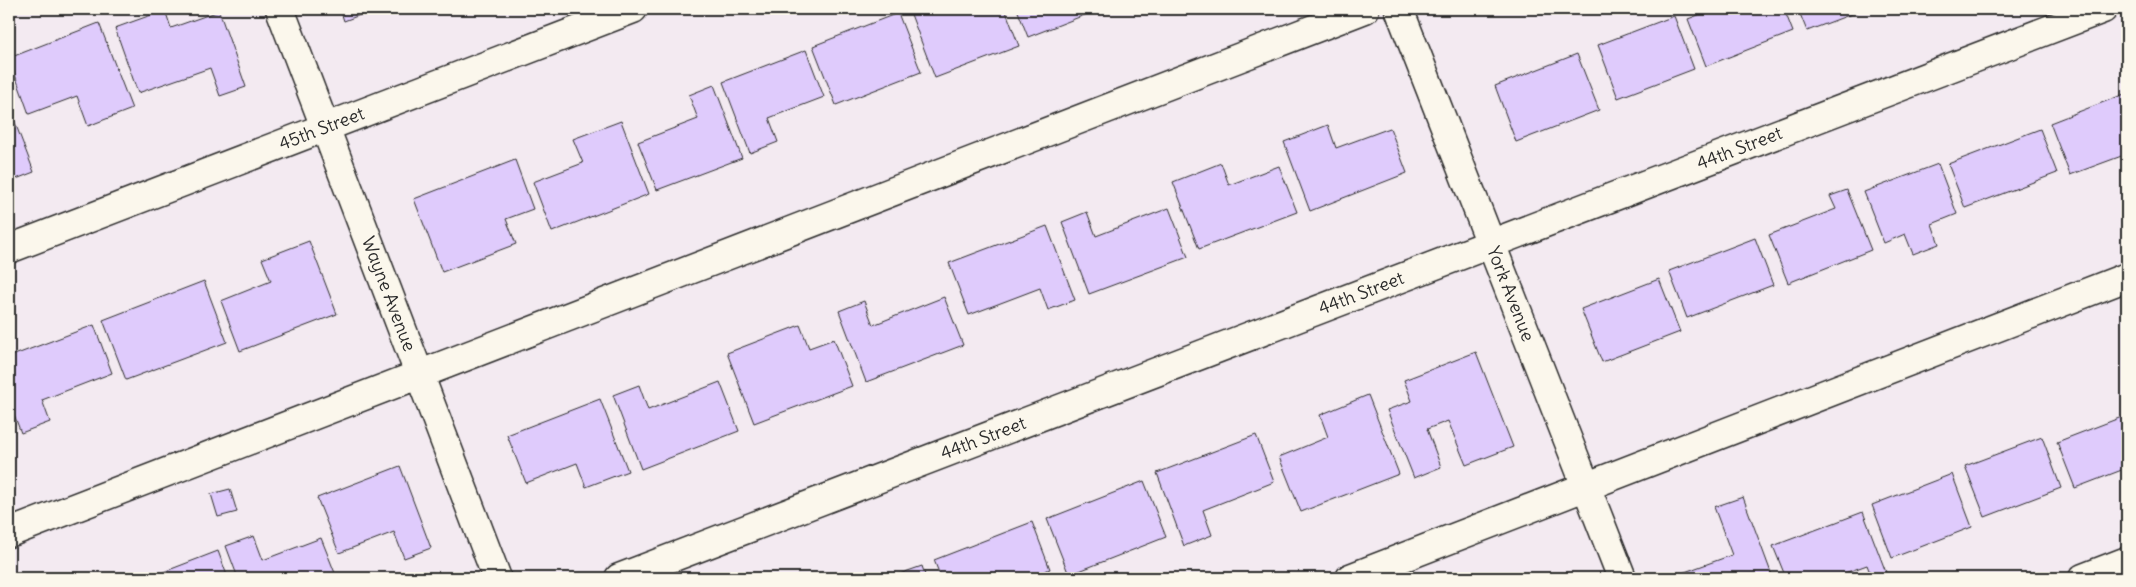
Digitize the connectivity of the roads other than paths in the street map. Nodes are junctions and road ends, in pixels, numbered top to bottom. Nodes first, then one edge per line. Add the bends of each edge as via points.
1 (280, 9) edge
2 (633, 9) edge
3 (1365, 9) edge
4 (1399, 9) edge
5 (2103, 9) edge
6 (325, 127) junction
7 (1492, 243) junction
8 (9, 249) edge
9 (2127, 277) edge
10 (420, 375) junction
11 (1587, 487) junction
12 (9, 533) edge
13 (2127, 561) edge
14 (497, 578) edge
15 (619, 578) edge
16 (1350, 578) edge
17 (1622, 578) edge
18 (2083, 578) edge

1 - 6 street, Wayne Avenue
2 - 6 street, 45th Street
3 - 10 street
4 - 7 street, York Avenue
5 - 7 street, 44th Street
6 - 8 street, 45th Street
6 - 10 street, Wayne Avenue
7 - 11 street, York Avenue
7 - 15 street, 44th Street
9 - 11 street
10 - 12 street
10 - 14 street, Wayne Avenue
11 - 16 street
11 - 17 street, York Avenue
13 - 18 street

